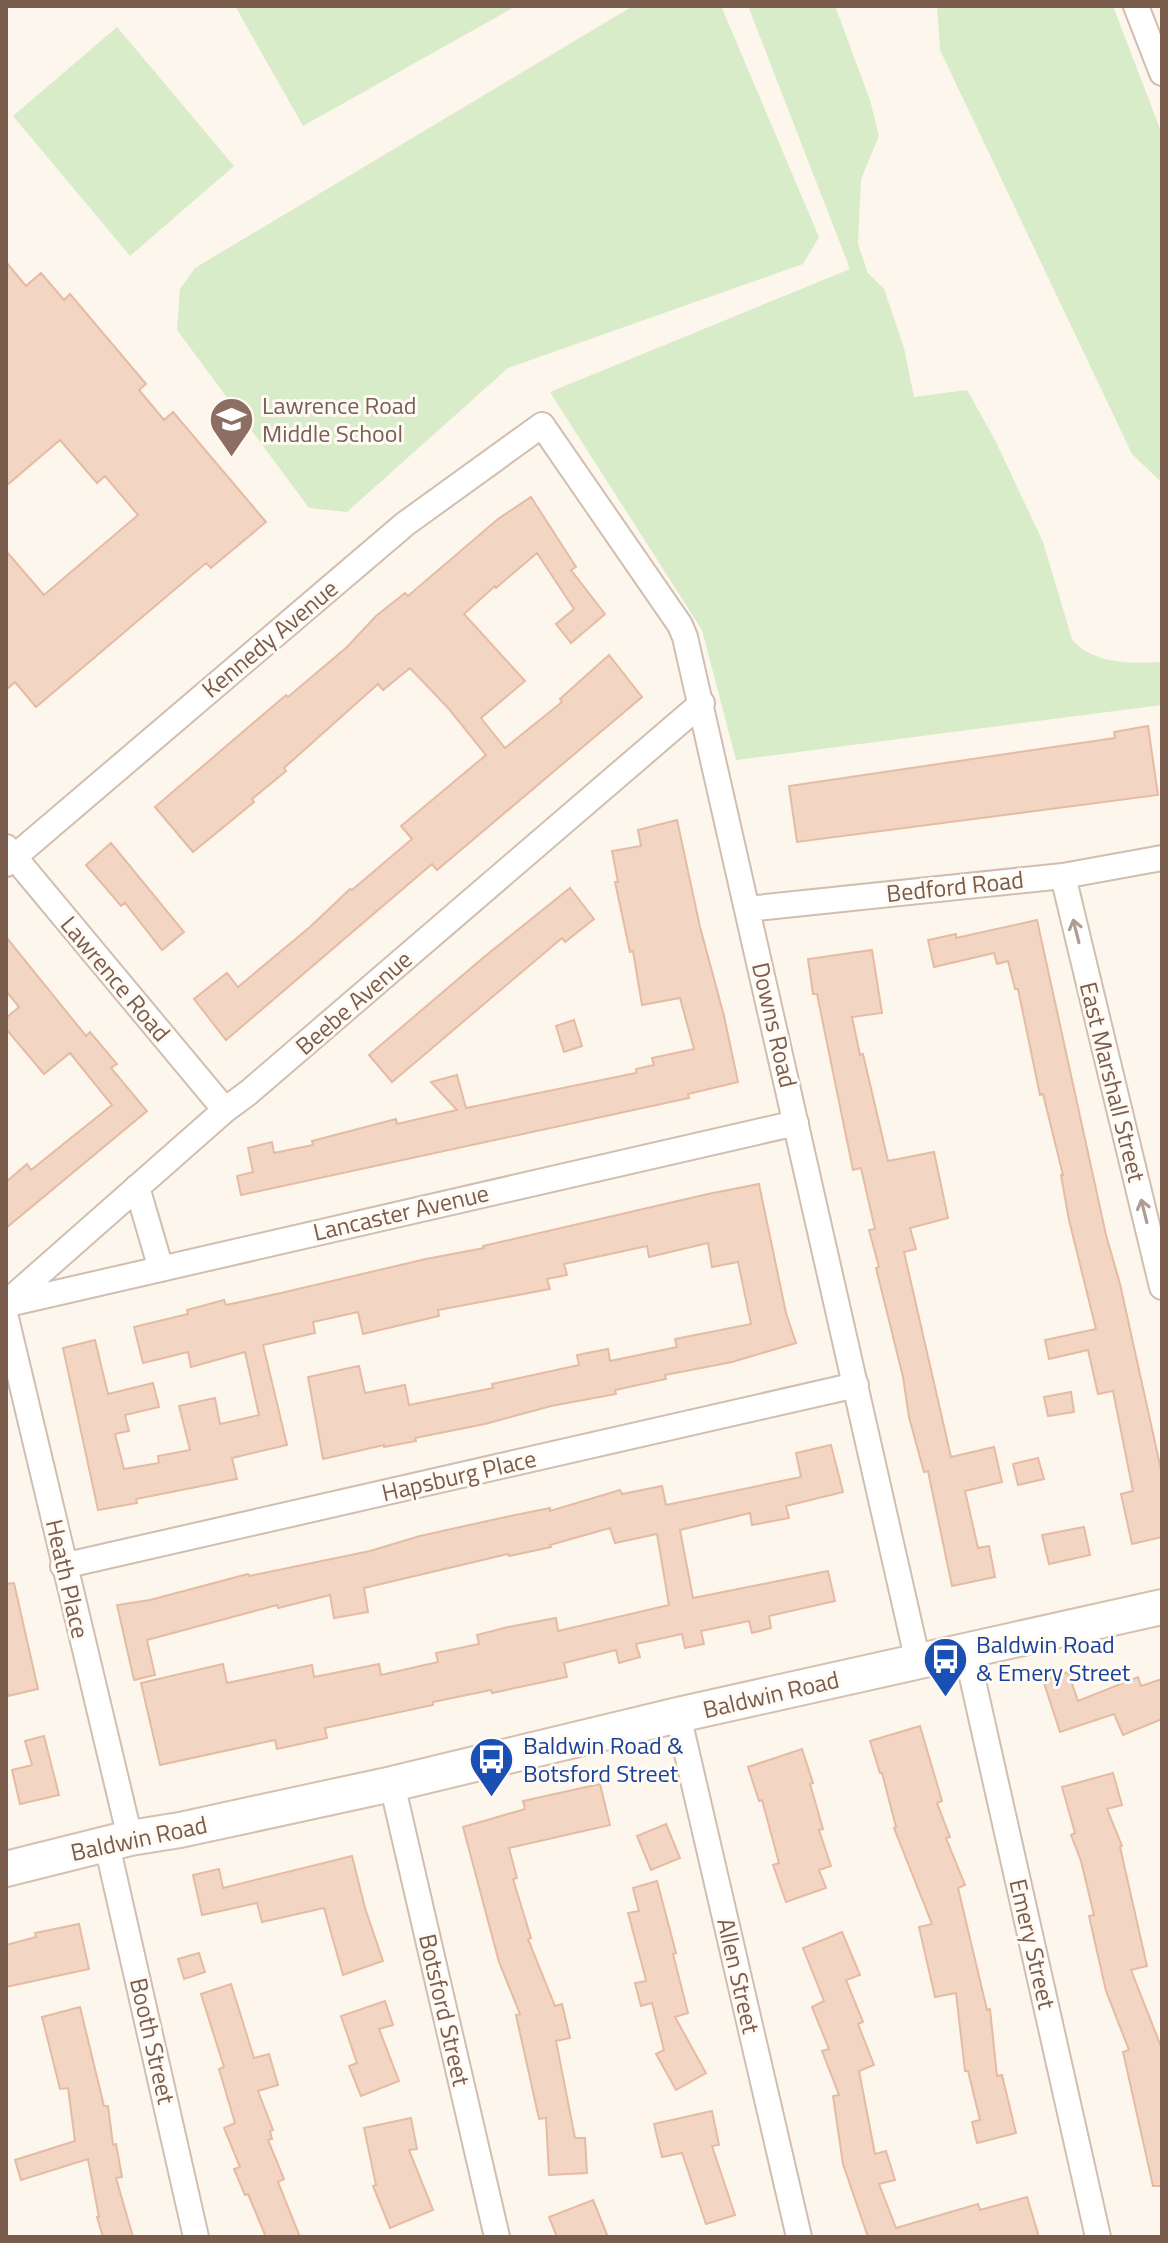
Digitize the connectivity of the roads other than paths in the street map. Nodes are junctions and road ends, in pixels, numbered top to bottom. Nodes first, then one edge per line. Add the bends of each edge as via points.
1 (1136, 6) edge
2 (1162, 73) edge
3 (542, 425) joint
4 (702, 703) junction
5 (9, 856) edge
6 (1162, 858) edge
7 (1063, 876) junction
8 (747, 909) junction
9 (225, 1110) junction
10 (796, 1123) junction
11 (137, 1187) junction
12 (161, 1269) junction
13 (1162, 1287) edge
14 (6, 1304) edge
15 (6, 1318) edge
16 (856, 1385) junction
17 (63, 1566) junction
18 (1162, 1607) edge
19 (966, 1650) junction
20 (918, 1662) junction
21 (678, 1715) junction
22 (392, 1784) junction
23 (118, 1842) junction
24 (6, 1869) edge
25 (196, 2237) edge
26 (497, 2237) edge
27 (799, 2237) edge
28 (1098, 2237) edge

1 - 2 street
3 - 4 street, Downs Road via 680,625
3 - 5 street, Kennedy Avenue via 405,524
4 - 8 street, Downs Road
4 - 9 street, Beebe Avenue
5 - 9 street, Lawrence Road
6 - 7 street, Bedford Road
7 - 8 street, Bedford Road
13 -> 7 street, East Marshall Street
8 - 10 street, Downs Road
9 - 11 street, Beebe Avenue
10 - 12 street, Lancaster Avenue
10 - 16 street, Downs Road
11 - 12 street
11 - 14 street, Beebe Avenue
12 - 14 street, Lancaster Avenue
15 - 17 street, Heath Place
16 - 17 street, Hapsburg Place
16 - 20 street, Downs Road
17 - 23 street, Heath Place
18 - 19 main road, Baldwin Road
19 - 20 main road, Baldwin Road
19 - 28 street, Emery Street
20 - 21 main road, Baldwin Road
21 - 22 main road, Baldwin Road
21 - 27 street, Allen Street
22 - 23 main road, Baldwin Road
22 - 26 street, Botsford Street
23 - 24 main road, Baldwin Road
23 - 25 street, Booth Street

